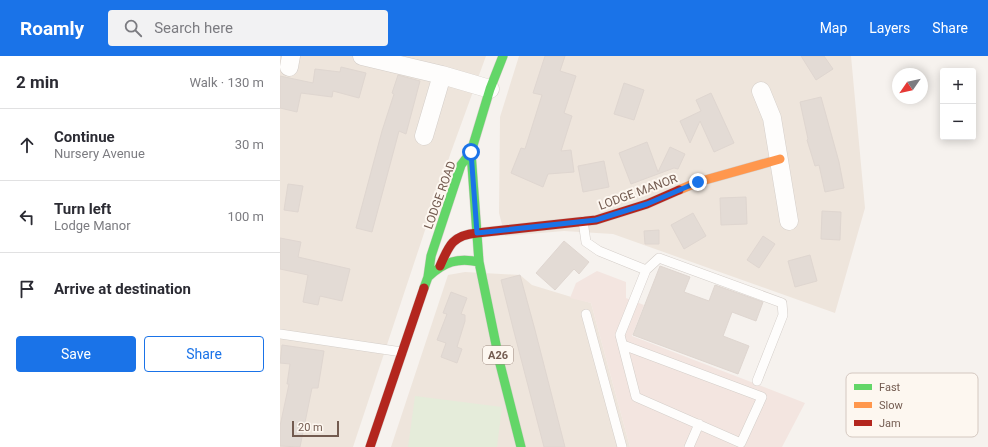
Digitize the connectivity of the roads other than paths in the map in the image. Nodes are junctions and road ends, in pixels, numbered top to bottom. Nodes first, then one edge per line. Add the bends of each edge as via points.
1 (362, 56) edge
2 (503, 56) edge
3 (442, 75) junction
4 (490, 89) junction
5 (761, 91) dead end
6 (424, 136) dead end
7 (471, 152) junction
8 (780, 159) junction
9 (583, 221) junction
10 (789, 221) dead end
11 (477, 233) junction
12 (479, 262) junction
13 (440, 266) junction
14 (646, 270) junction
15 (428, 277) junction
16 (586, 314) dead end
17 (280, 334) edge
18 (623, 345) junction
19 (402, 352) junction
20 (757, 381) dead end
21 (699, 424) junction
22 (370, 447) edge
23 (521, 447) edge
24 (622, 447) edge
25 (689, 447) edge

1 - 3 street
2 - 4 main road, LODGE ROAD / A26
3 - 4 street
3 - 6 street
4 - 7 main road, LODGE ROAD / A26
5 - 8 street via 772,118
7 - 11 main road, A26
7 - 15 main road, LODGE ROAD / A26 via 461,165 431,256
8 - 9 main road, LODGE MANOR via 698,182 640,206 596,220
8 - 10 street
9 - 11 main road, LODGE MANOR
9 - 14 lane via 586,242 599,251
11 - 12 main road, A26
11 - 13 main road, LODGE ROAD / A26 via 466,234 453,240
12 - 13 main road, LODGE ROAD / A26 via 469,259
12 - 23 main road, A26 via 500,364
13 - 15 main road, LODGE ROAD / A26
14 - 18 lane via 620,335
14 - 20 lane via 659,258 782,303 783,315
15 - 19 main road, LODGE ROAD / A26
16 - 24 lane
17 - 19 lane
18 - 21 lane via 636,397
18 - 21 lane via 762,397 741,443
19 - 22 main road, LODGE ROAD / A26
21 - 25 lane

